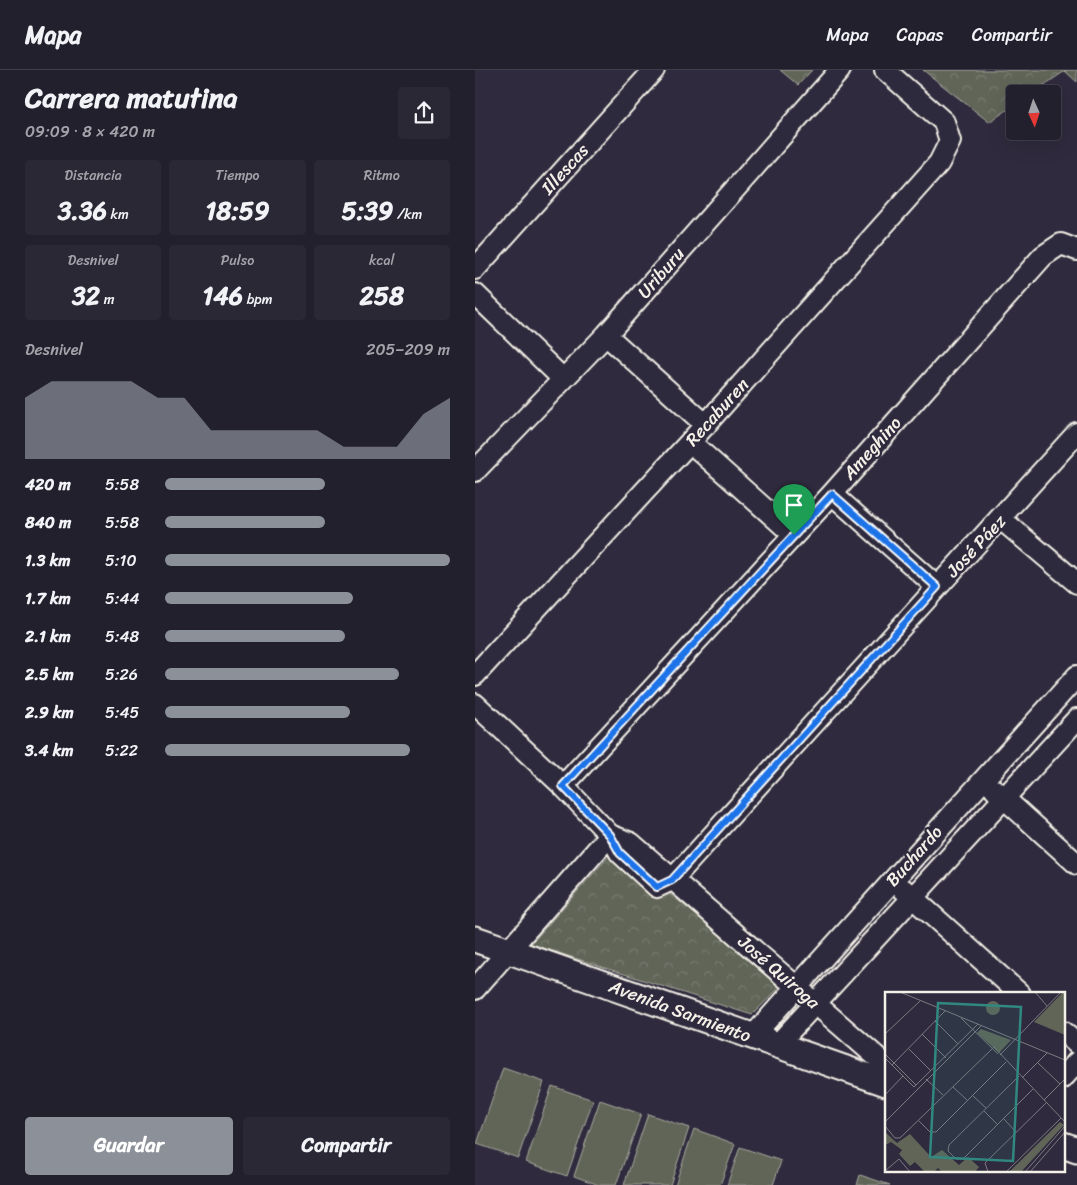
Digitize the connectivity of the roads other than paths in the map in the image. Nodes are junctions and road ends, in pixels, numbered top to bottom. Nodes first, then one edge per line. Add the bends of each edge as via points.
1 (654, 70) edge
2 (840, 70) edge
3 (885, 70) edge
4 (1069, 247) edge
5 (475, 269) edge
6 (475, 294) edge
7 (606, 335) junction
8 (563, 379) junction
9 (705, 425) junction
10 (1077, 433) edge
11 (690, 442) junction
12 (475, 471) edge
13 (832, 494) junction
14 (1001, 519) junction
15 (794, 535) junction
16 (1077, 583) edge
17 (937, 587) junction
18 (475, 675) edge
19 (1077, 676) edge
20 (475, 704) edge
21 (1077, 719) edge
22 (983, 779) junction
23 (563, 786) junction
24 (1004, 799) junction
25 (610, 835) junction
26 (1077, 864) edge
27 (893, 879) junction
28 (672, 880) junction
29 (913, 897) junction
30 (475, 939) edge
31 (510, 951) junction
32 (797, 986) junction
33 (475, 989) edge
34 (1019, 992) edge
35 (816, 1003) junction
36 (1065, 1034) edge
37 (752, 1037) junction
38 (1077, 1044) edge
39 (777, 1045) junction
40 (1077, 1062) edge
41 (885, 1064) edge
42 (1065, 1076) edge
43 (885, 1083) edge
44 (1065, 1146) edge
45 (1077, 1150) edge

1 - 5 street, Illescas
2 - 7 street, Uriburu
3 - 9 street, Recaburen via 944,122 950,141 939,163
4 - 13 street, Ameghino via 1043,256
6 - 8 street
7 - 8 street, Uriburu
7 - 9 street
8 - 12 street, Uriburu
9 - 11 street, Recaburen
10 - 14 street, José Páez
11 - 15 street
11 - 18 street, Recaburen
13 - 15 street, Ameghino
13 - 17 street
14 - 16 street
14 - 17 street, José Páez
15 - 23 street, Ameghino
17 - 28 street, José Páez
19 - 22 street, Buchardo
20 - 23 street
21 - 24 street, Buchardo
22 - 24 street
22 - 27 street, Buchardo
23 - 25 street
24 - 26 street
24 - 29 street, Buchardo
25 - 28 street via 620,853 657,887
25 - 31 street
27 - 29 street
27 - 32 street, Buchardo
28 - 32 street, José Quiroga
29 - 34 street
29 - 35 street, Buchardo
30 - 31 main road, Avenida Sarmiento
31 - 33 street
31 - 37 main road, Avenida Sarmiento
32 - 35 street, José Quiroga
32 - 37 street, Buchardo
35 - 39 street, Buchardo
35 - 41 street, José Quiroga
36 - 38 street
37 - 39 main road, Avenida Sarmiento
39 - 43 main road, Avenida Sarmiento
40 - 42 street
44 - 45 main road

